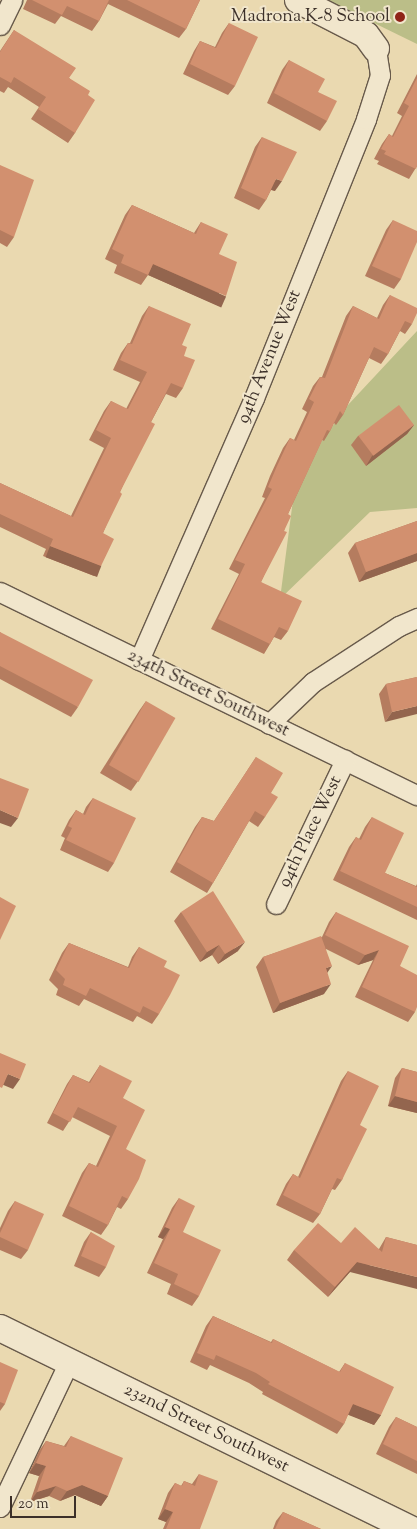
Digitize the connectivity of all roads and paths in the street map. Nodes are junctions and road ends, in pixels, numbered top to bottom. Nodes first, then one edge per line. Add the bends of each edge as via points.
1 (12, 0) edge
2 (298, 0) edge
3 (0, 25) edge
4 (376, 49) joint
5 (0, 592) edge
6 (417, 618) edge
7 (139, 660) junction
8 (269, 724) junction
9 (345, 760) junction
10 (417, 795) edge
11 (276, 904) dead end
12 (0, 1328) edge
13 (69, 1362) junction
14 (0, 1507) edge
15 (411, 1529) edge

1 - 3 street
2 - 4 street via 366,35
4 - 7 street, 94th Avenue West via 380,75 366,119 254,398
5 - 7 street, 234th Street Southwest
6 - 8 street via 398,626 313,682
7 - 8 street, 234th Street Southwest
8 - 9 street, 234th Street Southwest
9 - 10 street, 234th Street Southwest
9 - 11 street, 94th Place West
12 - 13 street, 232nd Street Southwest
13 - 14 street
13 - 15 street, 232nd Street Southwest

